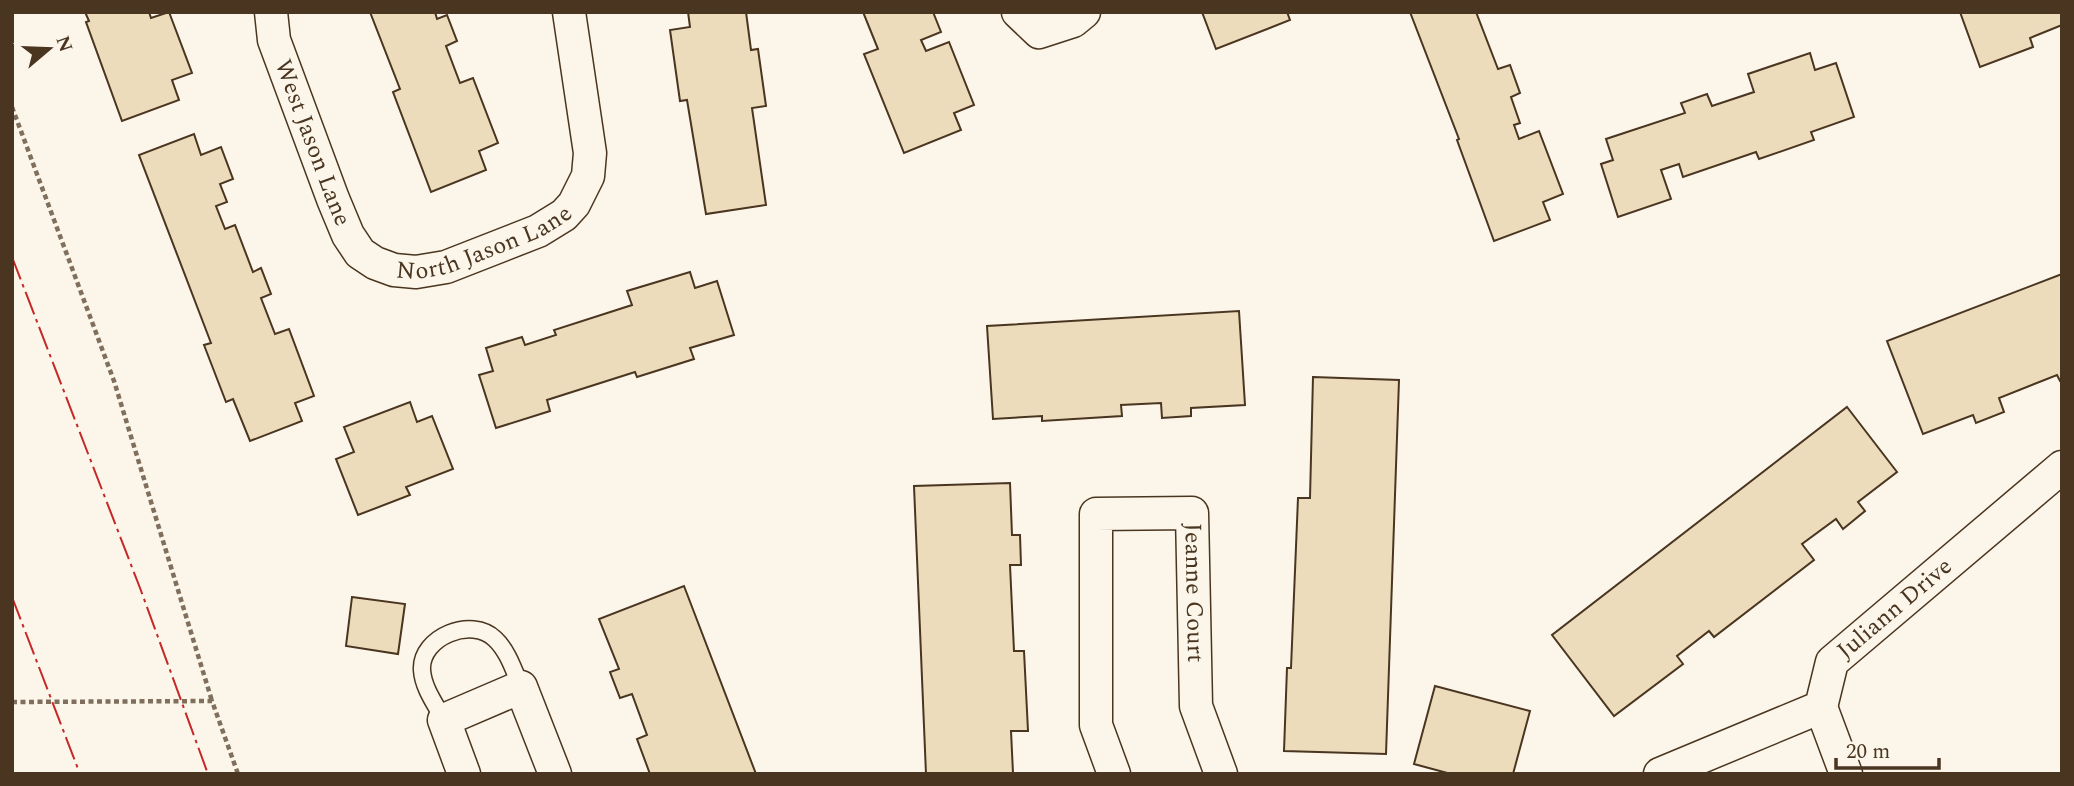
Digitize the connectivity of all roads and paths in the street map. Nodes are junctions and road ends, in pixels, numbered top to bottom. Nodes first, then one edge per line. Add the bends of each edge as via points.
1 (271, 12) edge
2 (569, 12) edge
3 (1018, 12) edge
4 (1084, 12) edge
5 (12, 107) edge
6 (375, 263) joint
7 (2062, 467) edge
8 (521, 687) junction
9 (212, 701) junction
10 (12, 702) edge
11 (1821, 707) junction
12 (444, 720) junction
13 (238, 774) edge
14 (464, 774) edge
15 (555, 774) edge
16 (1114, 774) edge
17 (1221, 774) edge
18 (1660, 774) edge
19 (1846, 774) edge

1 - 6 street, West Jason Lane via 274,40 333,200 348,235 360,253
2 - 6 street, North Jason Lane via 590,153 588,176 574,204 538,231 446,267 416,272
3 - 4 street via 1039,32 1073,21
5 - 9 path via 114,381
7 - 11 street, Juliann Drive via 1832,662
8 - 12 street
8 - 12 lane via 495,638 476,630 454,631 437,641 422,662 424,684
8 - 15 street
9 - 10 path
9 - 13 path
11 - 18 street
11 - 19 street
12 - 14 street
16 - 17 street, Jeanne Court via 1096,725 1096,514 1192,513 1196,706

